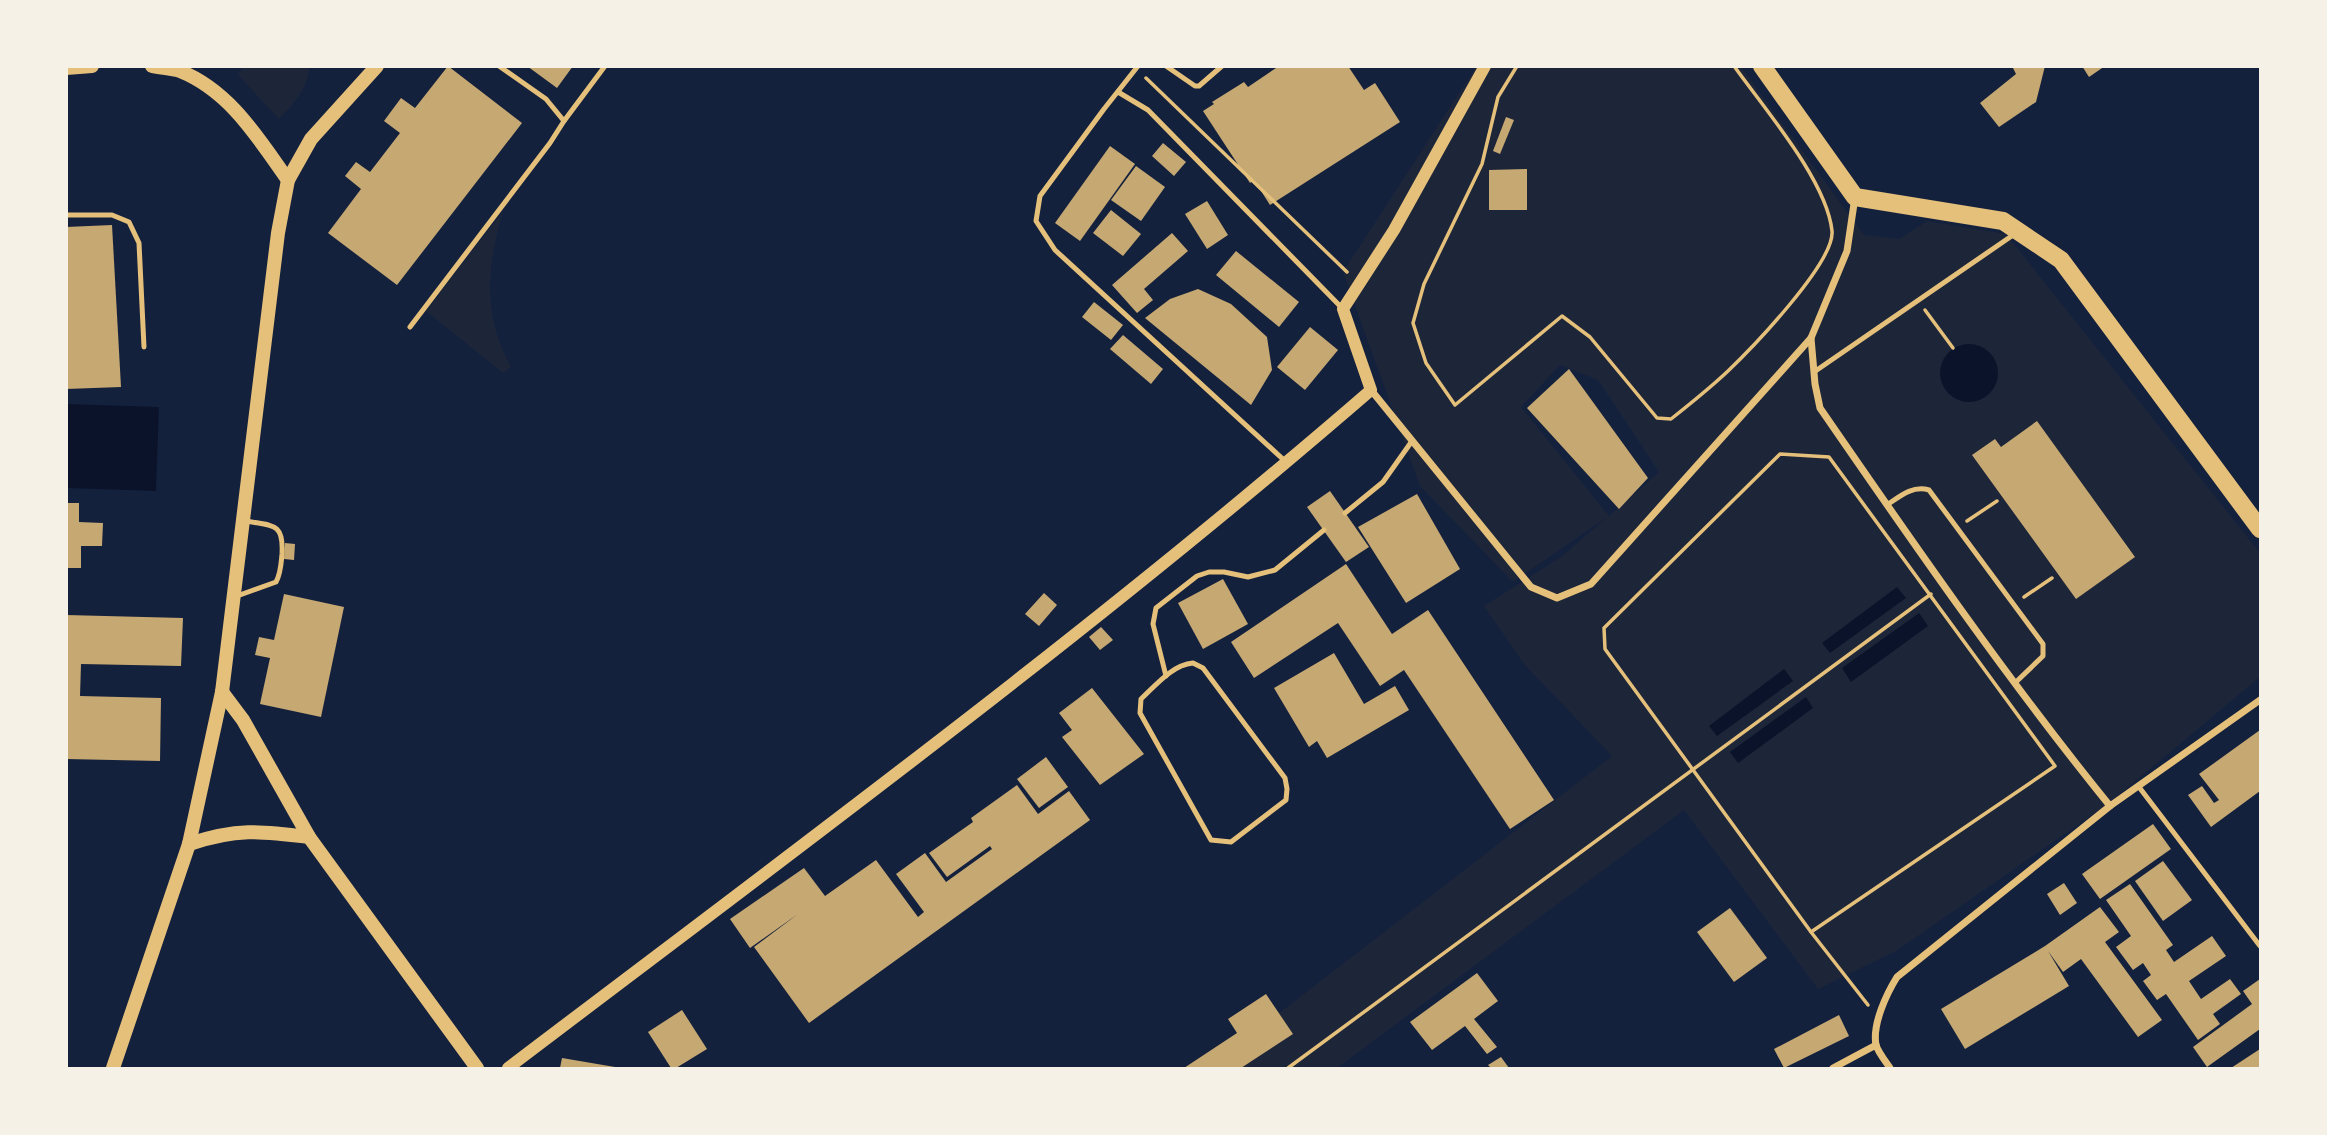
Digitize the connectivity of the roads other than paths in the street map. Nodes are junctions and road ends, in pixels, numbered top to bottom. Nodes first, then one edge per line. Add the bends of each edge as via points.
1 (92, 66) edge
2 (152, 66) edge
3 (377, 66) edge
4 (499, 66) edge
5 (605, 66) edge
6 (1166, 66) edge
7 (1222, 66) edge
8 (1485, 66) edge
9 (1762, 66) edge
10 (1137, 67) edge
11 (66, 68) edge
12 (1118, 92) junction
13 (564, 121) junction
14 (288, 180) junction
15 (1854, 197) junction
16 (66, 215) edge
17 (2018, 232) junction
18 (1343, 309) junction
19 (410, 327) dead end
20 (1811, 338) junction
21 (144, 347) dead end
22 (1814, 372) junction
23 (1371, 390) junction
24 (1412, 441) junction
25 (1287, 463) junction
26 (1887, 505) junction
27 (1345, 513) dead end
28 (243, 521) junction
29 (2260, 529) edge
30 (1324, 530) dead end
31 (233, 597) junction
32 (1166, 676) junction
33 (2016, 682) junction
34 (222, 692) junction
35 (2260, 700) edge
36 (2139, 787) junction
37 (2110, 806) junction
38 (309, 837) junction
39 (189, 844) junction
40 (2260, 946) edge
41 (1876, 1045) junction
42 (113, 1069) edge
43 (477, 1069) edge
44 (508, 1069) edge
45 (1833, 1069) edge
46 (1891, 1069) edge

1 - 11 main road
2 - 14 main road via 178,70 206,84 238,111
3 - 14 main road via 311,139
4 - 13 lane via 546,99
5 - 13 lane
6 - 7 lane via 1199,86
8 - 18 street via 1394,230
9 - 15 main road
10 - 12 lane
12 - 18 lane via 1148,110
12 - 25 lane via 1040,196 1037,221 1055,250
13 - 19 lane
14 - 28 main road
15 - 17 main road via 2003,221
15 - 20 street via 1847,251
16 - 21 lane via 112,215 130,222 139,243
17 - 22 lane
17 - 29 main road via 2061,260
18 - 23 street
20 - 22 street
20 - 24 street via 1591,584 1557,598 1531,587
22 - 26 street via 1821,408
23 - 24 street
23 - 25 street
24 - 27 lane via 1383,482
25 - 44 street via 994,698
26 - 33 street
26 - 33 lane via 1919,487 1929,490 2043,644 2043,656
28 - 31 main road
28 - 31 lane via 280,532 280,572 276,582
30 - 32 lane via 1275,570 1248,577 1209,572 1156,608 1153,624
31 - 34 main road
32 - 32 lane via 1185,664 1203,668 1285,778 1286,800 1231,842 1211,840 1140,713 1141,699
33 - 37 street
34 - 38 main road via 243,720
34 - 39 main road
35 - 36 street
36 - 37 street
36 - 40 lane
37 - 41 street via 1897,976 1884,998
38 - 39 main road via 257,831 219,834
38 - 43 main road
39 - 42 main road
41 - 45 street
41 - 46 street

